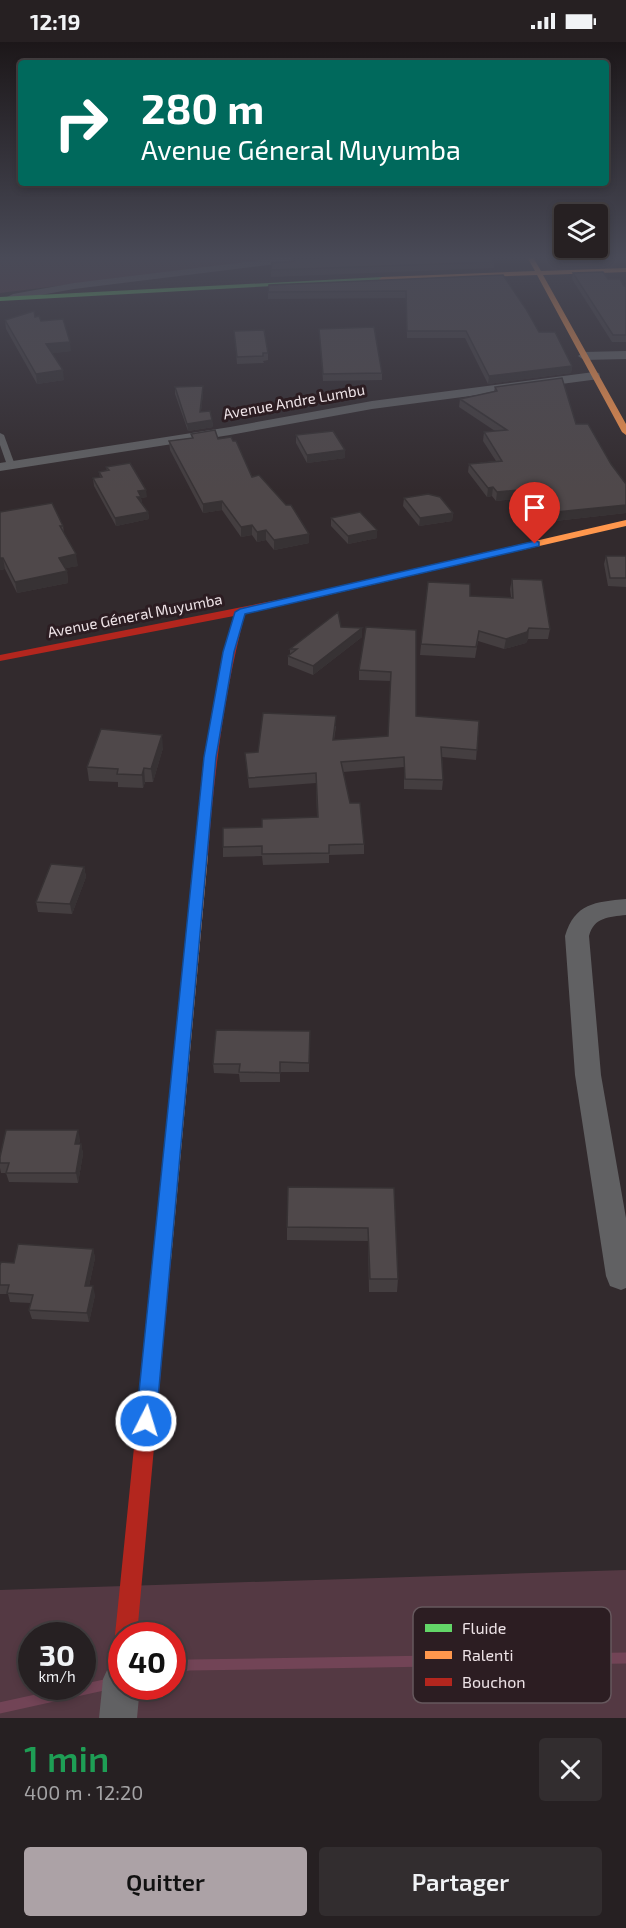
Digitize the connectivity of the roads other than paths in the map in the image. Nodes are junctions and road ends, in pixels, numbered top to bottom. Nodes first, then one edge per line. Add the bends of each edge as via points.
1 (573, 335) edge
2 (626, 355) edge
3 (584, 356) junction
4 (594, 376) junction
5 (626, 432) edge
6 (0, 435) edge
7 (6, 466) edge
8 (626, 523) edge
9 (240, 612) junction
10 (0, 658) edge
11 (626, 907) edge
12 (621, 1276) dead end
13 (127, 1622) edge
14 (120, 1700) edge
15 (118, 1718) edge

1 - 3 street
2 - 3 street
3 - 4 street
4 - 5 street
4 - 7 street, Avenue Andre Lumbu via 372,405
6 - 7 lane
8 - 9 street, Avenue Géneral Muyumba
9 - 10 street, Avenue Géneral Muyumba
9 - 13 street via 228,652 210,757
11 - 12 street via 598,910 580,922 577,936 588,1075
14 - 15 street

